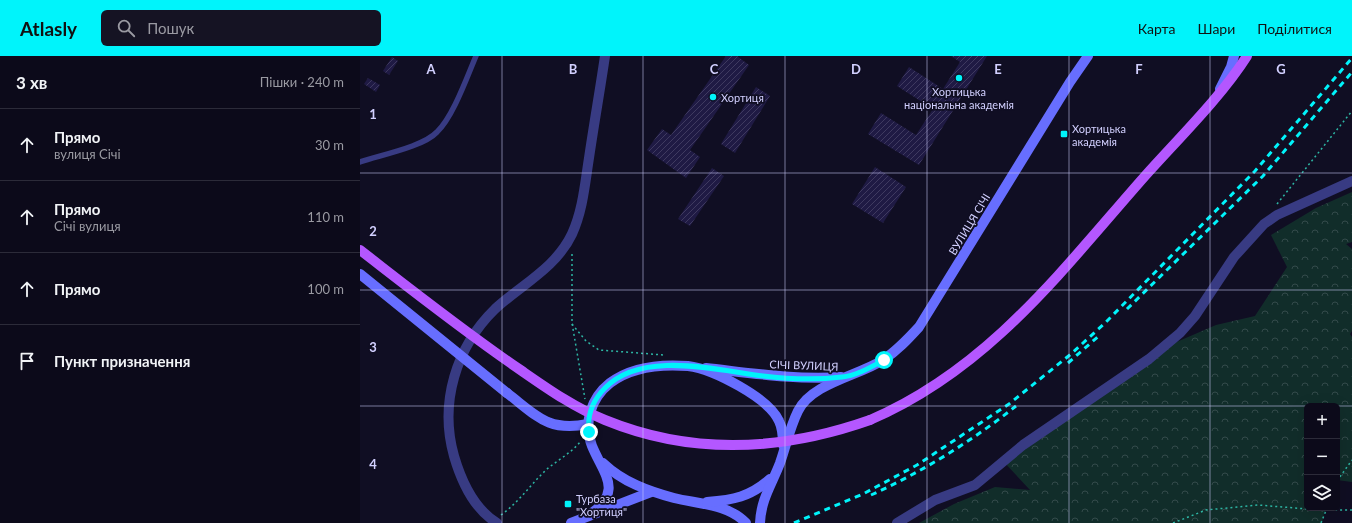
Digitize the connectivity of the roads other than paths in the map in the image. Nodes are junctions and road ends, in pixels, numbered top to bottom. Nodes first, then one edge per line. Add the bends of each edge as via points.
1 (476, 56) edge
2 (605, 56) edge
3 (1088, 56) edge
4 (1234, 56) edge
5 (1247, 56) edge
6 (1217, 95) junction
7 (360, 162) edge
8 (1352, 181) edge
9 (360, 250) edge
10 (360, 274) edge
11 (690, 367) junction
12 (844, 377) junction
13 (588, 424) junction
14 (783, 453) junction
15 (599, 460) junction
16 (772, 477) junction
17 (651, 492) junction
18 (697, 502) junction
19 (481, 509) junction
20 (589, 515) junction
21 (495, 522) edge
22 (482, 523) edge
23 (571, 523) edge
24 (746, 523) edge
25 (760, 523) edge
26 (897, 523) edge

1 - 7 lane via 450,112 437,132 419,144
2 - 19 street via 582,204 572,234 546,269 495,310 476,332 464,352 449,395 450,442 466,489
3 - 12 main road, ВУЛИЦЯ СІЧІ via 919,327 884,360
4 - 6 main road
5 - 6 main road
6 - 9 main road, bridge via 1030,306 988,346 942,382 912,400 870,420 820,435 758,445 723,445 640,432 604,420 565,401 485,346
8 - 26 street via 1276,215 1264,224 1234,257 1195,316 1180,333 1149,359 1023,445 975,485 935,500
10 - 13 main road, bridge via 507,393 553,425 574,427
11 - 12 main road, СІЧІ ВУЛИЦЯ via 764,376 812,379
11 - 13 main road via 643,368 626,374 610,383 598,395 592,406
11 - 14 main road via 724,379 752,393 770,408 783,432
12 - 14 main road, СІЧІ ВУЛИЦЯ via 807,399 798,410
13 - 15 main road via 592,446
14 - 16 main road, СІЧІ ВУЛИЦЯ
15 - 17 main road via 623,478
15 - 20 main road via 607,476 608,494 598,509
16 - 18 main road via 759,490 744,496 726,501
16 - 25 main road, СІЧІ ВУЛИЦЯ via 763,503
17 - 18 main road
17 - 20 main road
18 - 24 main road via 733,514
19 - 21 street
19 - 22 street
20 - 23 main road

